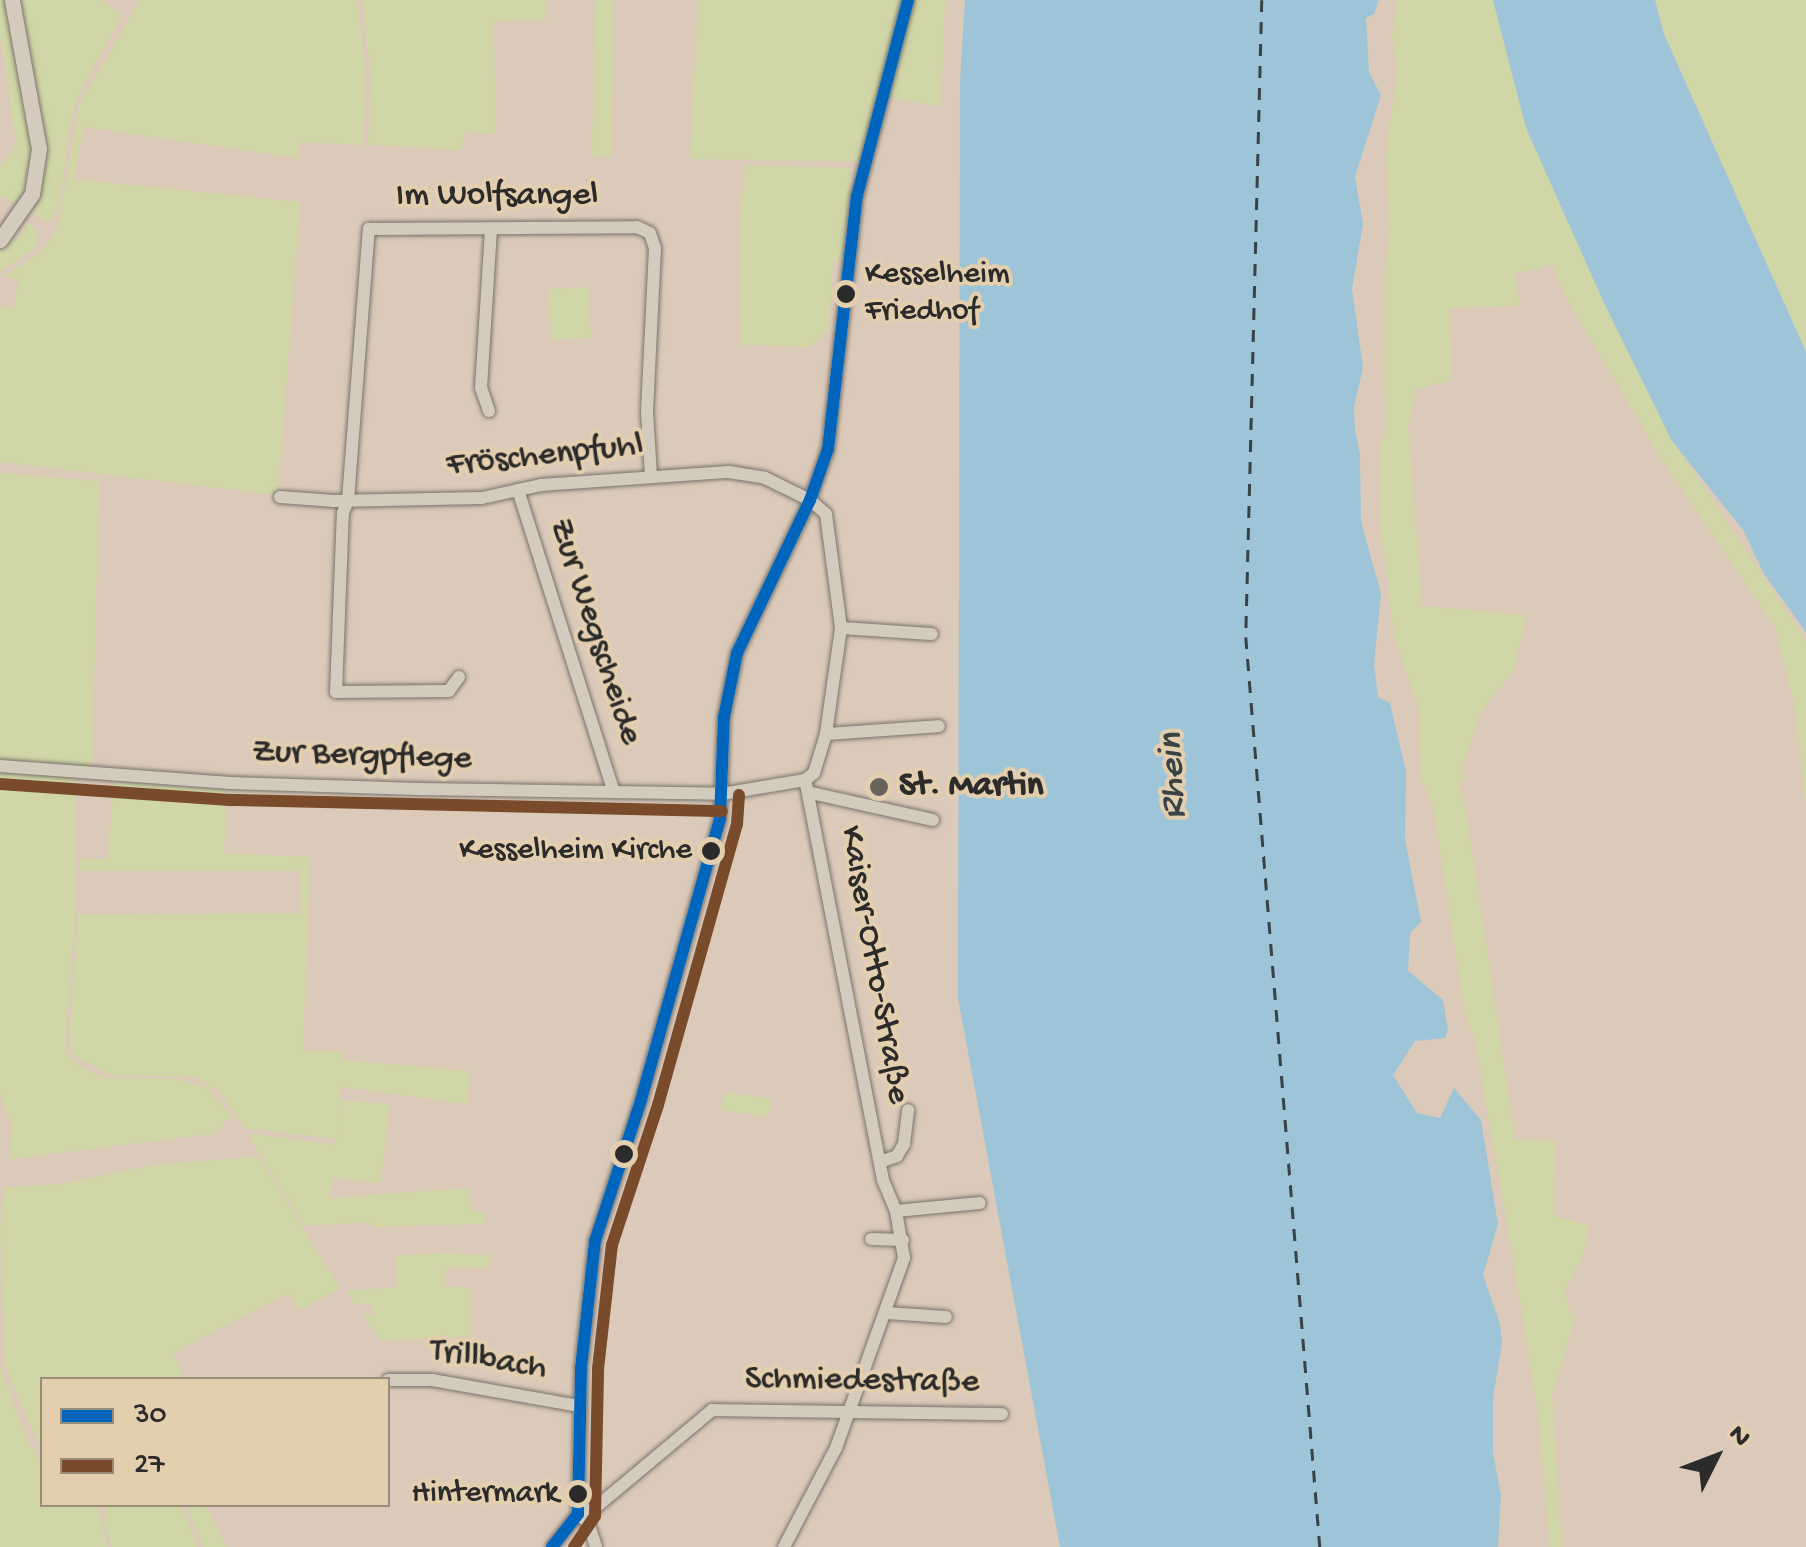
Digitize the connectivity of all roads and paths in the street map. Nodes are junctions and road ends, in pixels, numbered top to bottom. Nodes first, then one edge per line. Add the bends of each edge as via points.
1 (12, 0) edge
2 (908, 0) edge
3 (491, 228) junction
4 (5, 235) edge
5 (488, 411) dead end
6 (651, 476) junction
7 (518, 490) junction
8 (280, 498) dead end
9 (348, 500) junction
10 (810, 500) junction
11 (841, 628) junction
12 (932, 634) dead end
13 (459, 678) dead end
14 (939, 726) dead end
15 (826, 734) junction
16 (0, 766) edge
17 (808, 786) junction
18 (614, 792) junction
19 (722, 794) junction
20 (933, 820) dead end
21 (908, 1110) dead end
22 (880, 1162) junction
23 (980, 1203) dead end
24 (896, 1210) junction
25 (871, 1239) dead end
26 (903, 1240) junction
27 (887, 1313) junction
28 (946, 1317) dead end
29 (390, 1380) edge
30 (580, 1406) junction
31 (847, 1413) junction
32 (1002, 1414) dead end
33 (578, 1514) junction
34 (552, 1547) edge
35 (596, 1547) edge
36 (784, 1547) edge

1 - 4 main road via 38,129 32,194
2 - 10 street via 862,165 834,419
3 - 5 street via 481,358
3 - 6 street, Im Wolfsangel via 650,232
3 - 9 street, Im Wolfsangel via 369,229
6 - 7 street, Fröschenpfuhl
6 - 10 street, Fröschenpfuhl via 750,474
7 - 9 street, Fröschenpfuhl via 482,498
7 - 18 street, Zur Wegscheide
8 - 9 street, Fröschenpfuhl
9 - 13 street via 342,513 336,692 449,691
10 - 11 street via 826,514
10 - 19 street via 736,653 724,717
11 - 12 street
11 - 15 street
14 - 15 street
15 - 17 street
16 - 18 street, Zur Bergpflege via 230,783
17 - 19 street, Zur Bergpflege
17 - 20 street
17 - 22 street, Kaiser-Otto-Straße
18 - 19 street, Zur Bergpflege
19 - 30 street via 641,1100 595,1241
21 - 22 street, Kaiser-Otto-Straße via 904,1144 897,1156
22 - 24 street, Kaiser-Otto-Straße
23 - 24 street
24 - 26 street, Kaiser-Otto-Straße
25 - 26 street
26 - 27 street, Kaiser-Otto-Straße
27 - 28 street
27 - 31 street, Kaiser-Otto-Straße
29 - 30 street, Trillbach via 432,1380
30 - 33 street
31 - 32 street, Schmiedestraße
31 - 33 street, Schmiedestraße via 712,1410 594,1508
31 - 36 street, Kaiser-Otto-Straße
33 - 34 street
33 - 35 street

